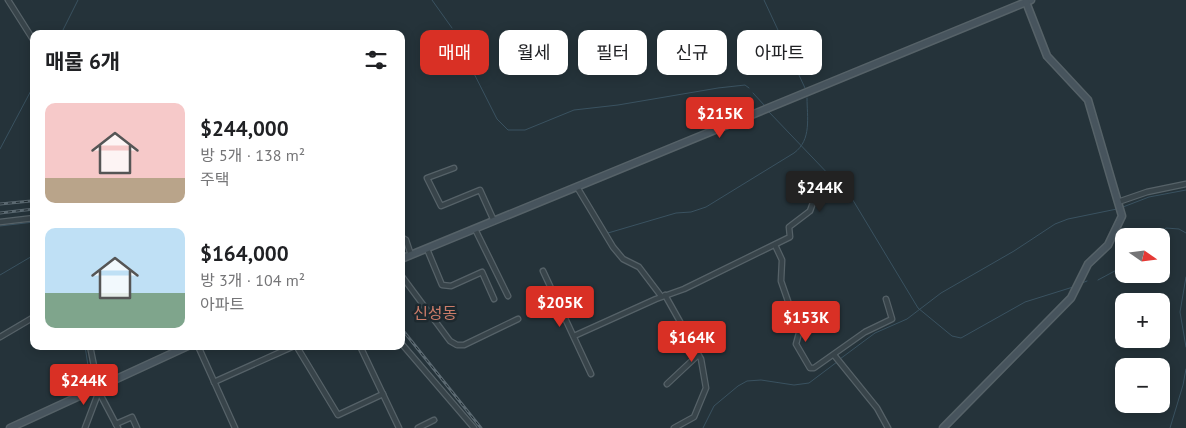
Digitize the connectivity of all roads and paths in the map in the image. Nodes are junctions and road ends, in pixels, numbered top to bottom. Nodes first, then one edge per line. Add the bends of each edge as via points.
1 (8, 0) edge
2 (1028, 1) edge
3 (30, 35) edge
4 (454, 168) dead end
5 (834, 182) dead end
6 (1186, 184) edge
7 (577, 187) junction
8 (1118, 202) junction
9 (30, 218) edge
10 (494, 221) junction
11 (0, 222) edge
12 (475, 229) junction
13 (405, 239) edge
14 (775, 245) junction
15 (426, 249) junction
16 (411, 255) junction
17 (405, 257) edge
18 (542, 271) dead end
19 (405, 280) edge
20 (508, 296) dead end
21 (663, 296) junction
22 (494, 299) dead end
23 (886, 299) dead end
24 (30, 319) edge
25 (518, 319) dead end
26 (574, 336) junction
27 (0, 337) edge
28 (405, 348) edge
29 (91, 350) edge
30 (180, 350) edge
31 (200, 350) edge
32 (285, 350) edge
33 (299, 350) edge
34 (362, 350) edge
35 (698, 354) junction
36 (834, 354) junction
37 (591, 374) dead end
38 (214, 382) junction
39 (667, 384) dead end
40 (98, 389) junction
41 (383, 394) junction
42 (434, 420) dead end
43 (117, 426) edge
44 (10, 428) edge
45 (85, 428) edge
46 (137, 428) edge
47 (236, 428) edge
48 (399, 428) edge
49 (418, 428) edge
50 (474, 428) edge
51 (674, 428) edge
52 (888, 428) edge
53 (944, 428) edge

1 - 3 street
2 - 7 main road
2 - 8 main road via 1047,56 1088,100
4 - 10 street via 427,178 441,206 480,190
5 - 14 street via 814,197 810,211 789,227 790,237
6 - 8 street via 1146,192
7 - 10 main road
7 - 21 street via 613,247 623,259 639,267
8 - 53 main road via 1120,222 1108,245 1088,264 1072,298
9 - 11 street
10 - 12 main road
12 - 15 main road
12 - 20 street
13 - 16 street
14 - 21 street
14 - 36 street via 782,260 782,281 799,333 798,349 812,368
15 - 16 main road
15 - 22 street via 442,285 451,286 482,272
16 - 17 main road
18 - 26 street
19 - 25 street via 450,341 457,345 464,345
21 - 26 street
21 - 35 street
23 - 36 street via 892,319 865,332
24 - 27 street
26 - 37 street
28 - 50 street
29 - 40 street
30 - 40 main road
31 - 38 street
32 - 38 street
33 - 41 street via 338,415
34 - 41 street
35 - 39 street
35 - 51 street via 706,388 694,417
36 - 52 street via 877,408
38 - 47 street
40 - 43 street
40 - 44 main road
40 - 45 street
41 - 48 street
42 - 49 street
43 - 46 street via 132,417

